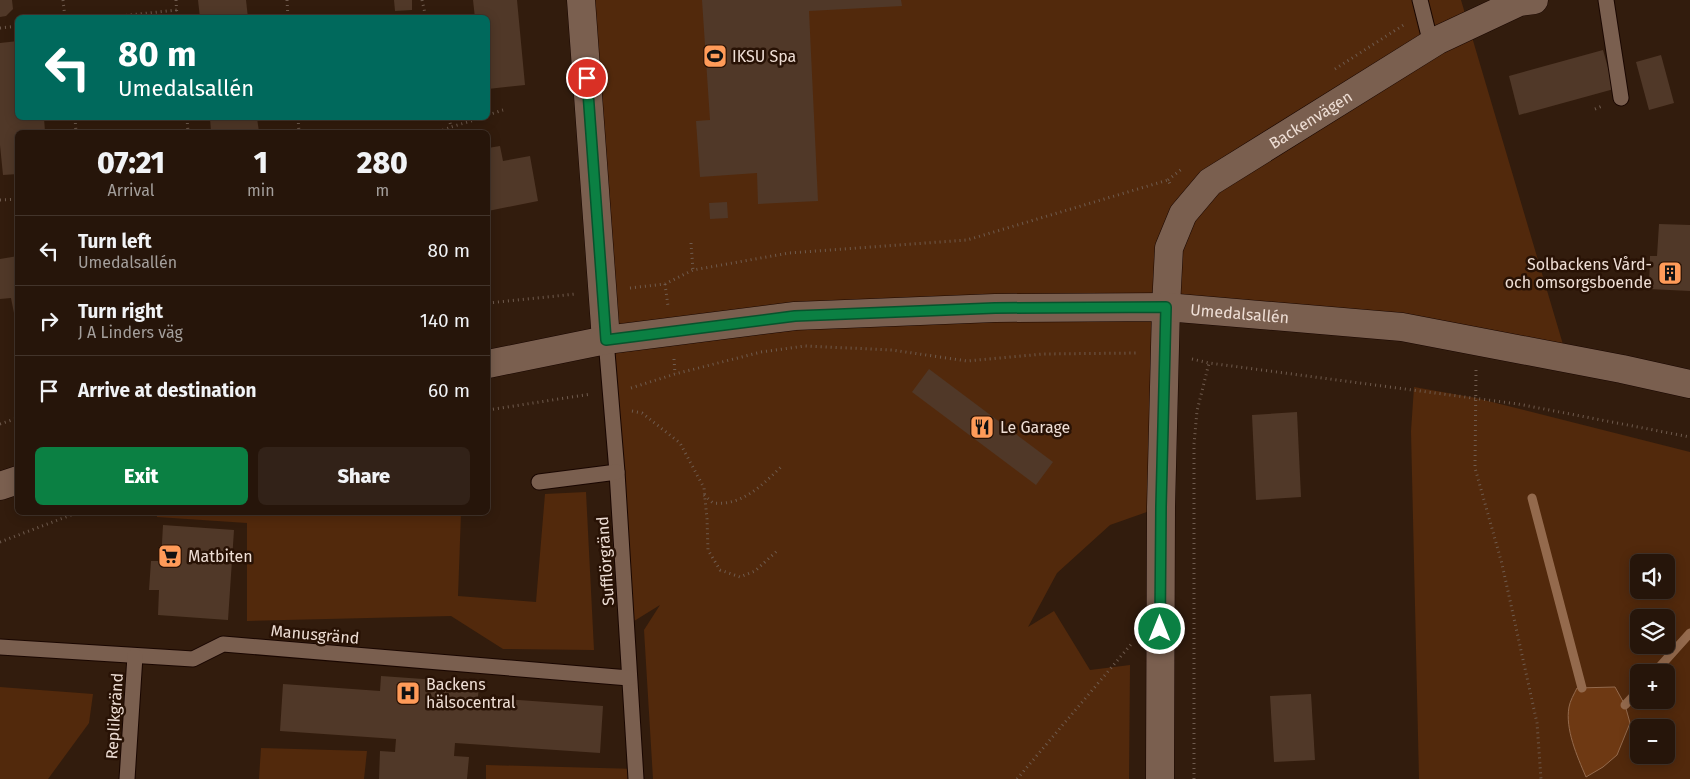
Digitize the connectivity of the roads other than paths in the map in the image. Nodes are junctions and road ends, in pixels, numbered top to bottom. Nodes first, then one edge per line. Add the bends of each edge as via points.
1 (581, 0) edge
2 (1420, 0) edge
3 (1534, 0) edge
4 (1606, 0) edge
5 (1431, 44) junction
6 (1621, 98) dead end
7 (1166, 307) junction
8 (606, 340) junction
9 (490, 364) edge
10 (1690, 384) edge
11 (617, 472) junction
12 (15, 481) edge
13 (540, 482) dead end
14 (0, 486) edge
15 (0, 647) edge
16 (135, 656) junction
17 (630, 678) junction
18 (126, 779) edge
19 (636, 779) edge
20 (1160, 779) edge

1 - 8 street
2 - 5 lane
3 - 5 street, Backenvägen via 1519,2
4 - 6 lane
5 - 7 street, Backenvägen via 1210,182 1183,214 1169,248
7 - 8 street, Umedalsallén via 995,308 795,316
7 - 10 street, Umedalsallén via 1402,327
7 - 20 street, Backenvägen
8 - 9 street, Umedalsallén
8 - 11 lane, Sufflörgränd
11 - 13 lane
11 - 17 lane, Sufflörgränd
12 - 14 street
15 - 16 lane, Manusgränd
16 - 17 lane, Manusgränd via 193,659 223,644
16 - 18 lane, Replikgränd
17 - 19 lane, Sufflörgränd

